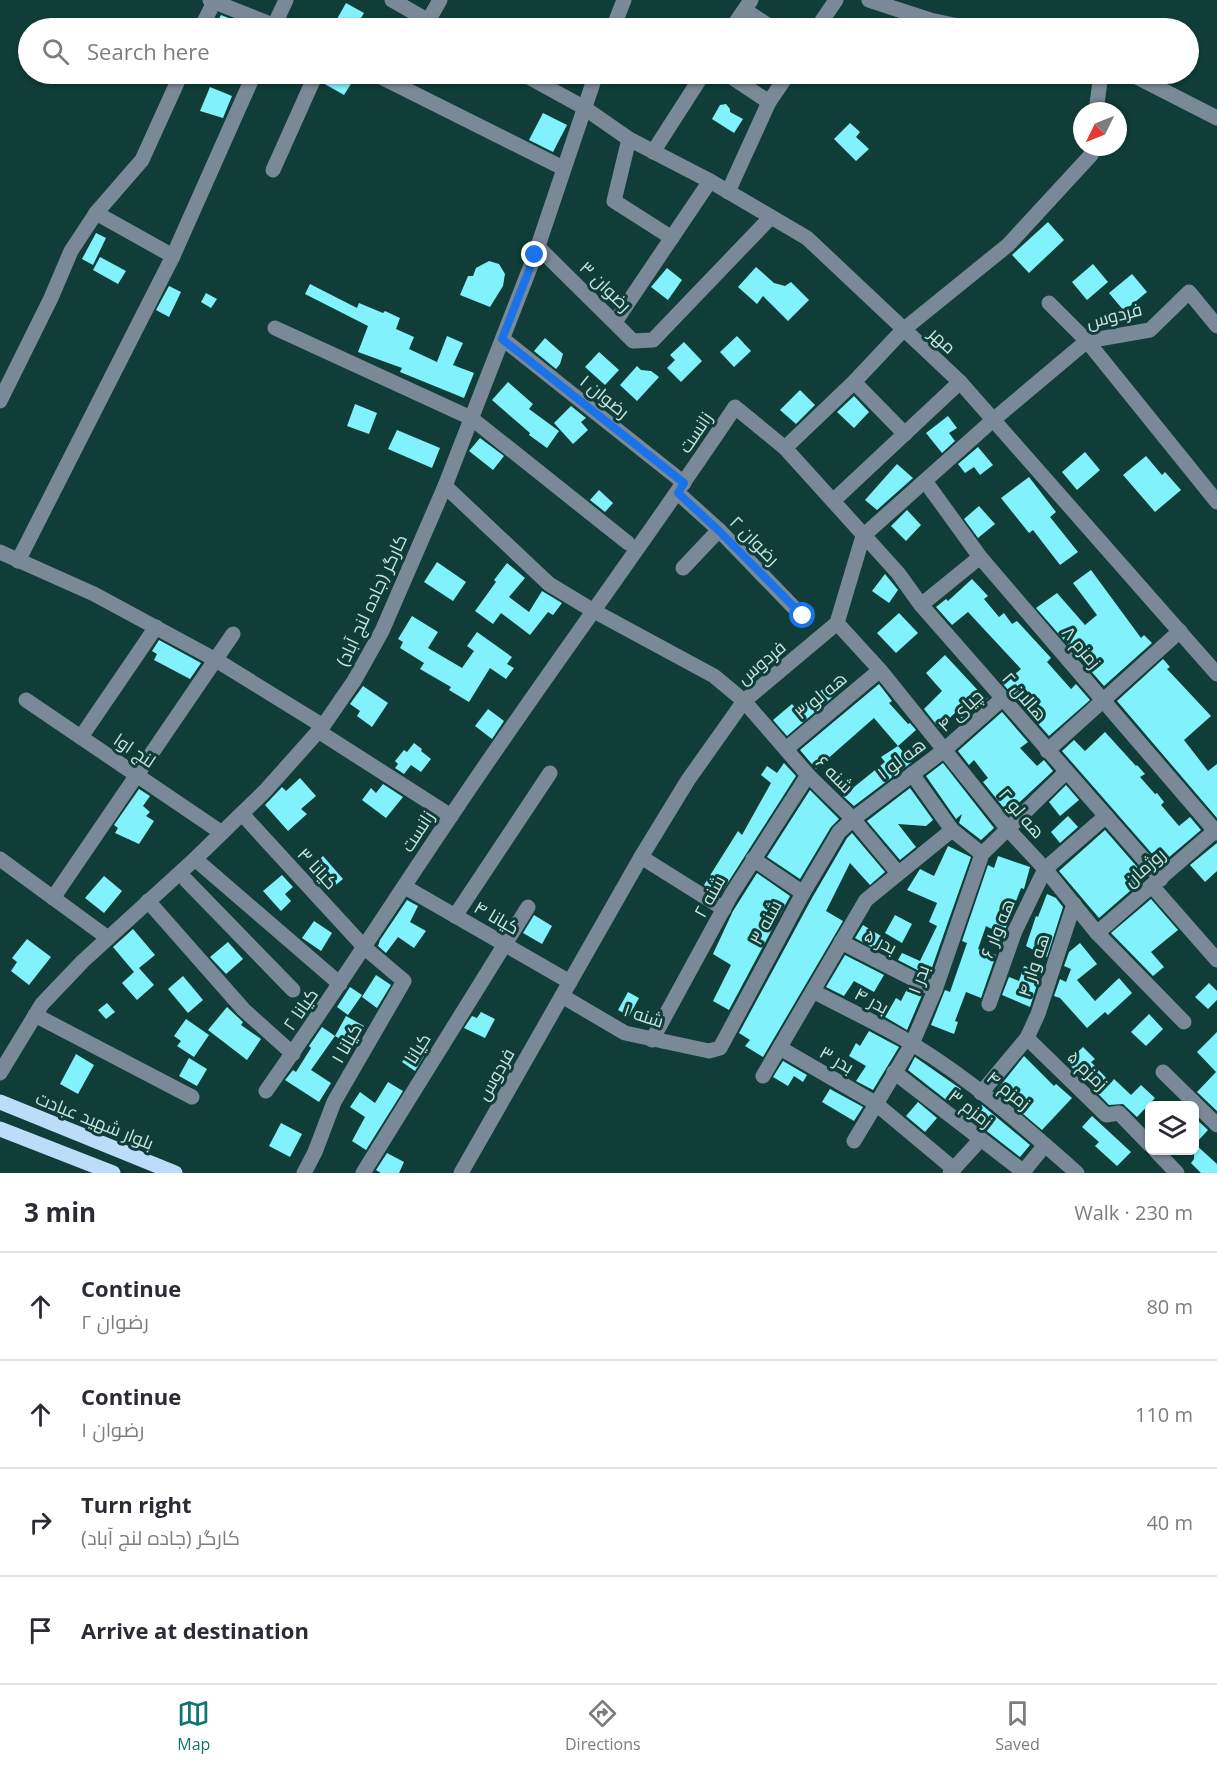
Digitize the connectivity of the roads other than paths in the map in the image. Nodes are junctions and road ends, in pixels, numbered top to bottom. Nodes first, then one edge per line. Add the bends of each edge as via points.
1 (286, 0) edge
2 (392, 0) edge
3 (440, 0) edge
4 (624, 0) edge
5 (836, 0) edge
6 (869, 0) edge
7 (212, 1) edge
8 (748, 5) edge
9 (205, 18) edge
10 (252, 18) edge
11 (280, 18) edge
12 (419, 18) edge
13 (434, 18) edge
14 (617, 18) edge
15 (739, 18) edge
16 (762, 18) edge
17 (824, 18) edge
18 (924, 18) edge
19 (176, 84) edge
20 (250, 84) edge
21 (312, 84) edge
22 (406, 84) edge
23 (541, 84) edge
24 (592, 84) edge
25 (697, 84) edge
26 (742, 84) edge
27 (781, 84) edge
28 (1100, 84) edge
29 (1151, 84) edge
30 (769, 102) junction
31 (1097, 102) edge
32 (583, 107) junction
33 (1217, 118) edge
34 (629, 140) junction
35 (653, 152) junction
36 (1090, 156) edge
37 (563, 168) junction
38 (273, 170) dead end
39 (710, 181) junction
40 (728, 192) junction
41 (96, 213) junction
42 (771, 218) junction
43 (672, 238) junction
44 (537, 246) junction
45 (173, 256) junction
46 (1049, 303) dead end
47 (615, 322) junction
48 (1217, 326) edge
49 (275, 328) dead end
50 (903, 330) junction
51 (502, 339) junction
52 (1087, 341) junction
53 (854, 382) junction
54 (960, 382) junction
55 (0, 401) edge
56 (471, 418) junction
57 (993, 420) junction
58 (905, 434) junction
59 (785, 448) junction
60 (925, 481) junction
61 (445, 486) junction
62 (681, 488) junction
63 (833, 501) junction
64 (1217, 502) edge
65 (718, 530) junction
66 (863, 536) junction
67 (628, 543) dead end
68 (0, 552) edge
69 (981, 557) junction
70 (18, 561) junction
71 (682, 568) dead end
72 (921, 605) junction
73 (592, 610) junction
74 (803, 616) dead end
75 (837, 623) junction
76 (156, 627) junction
77 (1180, 631) junction
78 (234, 634) dead end
79 (216, 660) junction
80 (880, 670) junction
81 (1217, 674) edge
82 (1002, 699) junction
83 (26, 700) dead end
84 (744, 701) junction
85 (1103, 702) junction
86 (320, 729) junction
87 (81, 737) junction
88 (786, 749) junction
89 (944, 750) junction
90 (1047, 751) junction
91 (1066, 772) junction
92 (550, 773) dead end
93 (912, 774) junction
94 (137, 775) junction
95 (808, 775) junction
96 (242, 814) junction
97 (451, 816) junction
98 (1106, 816) junction
99 (853, 819) junction
100 (1007, 828) junction
101 (952, 830) junction
102 (1216, 831) edge
103 (222, 833) junction
104 (982, 854) junction
105 (641, 857) junction
106 (0, 859) edge
107 (195, 859) junction
108 (753, 859) junction
109 (1045, 868) junction
110 (898, 873) junction
111 (186, 880) dead end
112 (1157, 882) junction
113 (405, 887) junction
114 (803, 892) junction
115 (53, 898) junction
116 (148, 901) junction
117 (1074, 904) junction
118 (528, 907) dead end
119 (724, 909) junction
120 (455, 916) junction
121 (1097, 933) junction
122 (108, 938) junction
123 (841, 942) junction
124 (504, 944) junction
125 (365, 948) junction
126 (1217, 960) edge
127 (570, 982) junction
128 (340, 984) junction
129 (293, 990) dead end
130 (935, 990) junction
131 (813, 991) junction
132 (562, 996) junction
133 (989, 1004) dead end
134 (35, 1015) junction
135 (1184, 1022) dead end
136 (1027, 1038) junction
137 (652, 1040) junction
138 (912, 1044) junction
139 (720, 1048) joint
140 (780, 1048) junction
141 (292, 1054) junction
142 (894, 1072) junction
143 (1163, 1072) dead end
144 (0, 1073) edge
145 (764, 1076) dead end
146 (266, 1091) dead end
147 (981, 1093) junction
148 (192, 1097) dead end
149 (0, 1102) edge
150 (875, 1104) junction
151 (1217, 1125) edge
152 (0, 1129) edge
153 (980, 1140) junction
154 (854, 1141) dead end
155 (1145, 1141) edge
156 (1045, 1145) junction
157 (1160, 1155) edge
158 (952, 1171) edge
159 (1024, 1172) edge
160 (112, 1173) edge
161 (175, 1173) edge
162 (304, 1173) edge
163 (363, 1173) edge
164 (461, 1173) edge
165 (1077, 1173) edge
166 (1177, 1173) edge

1 - 11 street
2 - 12 street
3 - 13 street
4 - 14 street
5 - 17 street
6 - 18 street
7 - 9 street
7 - 10 street
8 - 15 street
8 - 16 street
19 - 41 street via 142,160
20 - 45 street
21 - 38 street
22 - 37 street
23 - 32 street, مهر
24 - 32 street, کارگر (جاده لنج آباد)
25 - 35 street
26 - 30 street
27 - 30 street
28 - 31 street
29 - 33 street
30 - 40 street
32 - 34 street, مهر
32 - 37 street, کارگر (جاده لنج آباد)
34 - 35 street, مهر
34 - 43 street via 614,201
35 - 39 street, مهر
36 - 50 street via 1008,245
37 - 44 street, کارگر (جاده لنج آباد)
39 - 40 street, مهر
39 - 43 street
40 - 42 street, مهر
41 - 45 street
41 - 55 street via 71,251
42 - 47 street, رضوان ۳ via 653,340 633,341
42 - 50 street, مهر via 807,238
43 - 47 street
44 - 47 street, رضوان ۳
44 - 51 street, کارگر (جاده لنج آباد)
45 - 70 street
46 - 52 street
48 - 52 street, فردوس via 1188,292 1150,330
49 - 56 street
50 - 53 street
50 - 54 street, مهر
51 - 56 street, کارگر (جاده لنج آباد)
51 - 62 street, رضوان ۱
52 - 57 street, فردوس
52 - 64 street
53 - 58 street
53 - 59 street
54 - 57 street, مهر
54 - 58 street
56 - 61 street, کارگر (جاده لنج آباد)
56 - 67 street
57 - 60 street, فردوس
57 - 77 street, مهر
58 - 63 street
59 - 62 street, زانست via 735,407
59 - 63 street
60 - 66 street, فردوس
60 - 69 street, زمزم ۸
61 - 73 street via 549,584
61 - 86 street, کارگر (جاده لنج آباد) via 382,631 354,681
62 - 65 street, رضوان ۲
62 - 73 street, زانست
63 - 66 street
65 - 71 street
65 - 74 street, رضوان ۲
66 - 72 street, هالان ۲
66 - 75 street
68 - 70 street
69 - 72 street
69 - 85 street, زمزم ۸
70 - 76 street via 94,594
72 - 82 street, هالان ۲
73 - 84 street via 714,676
73 - 97 street, زانست
75 - 80 street, هه لو ۲
75 - 84 street, فردوس
76 - 79 street
76 - 87 street
77 - 81 street, مهر
77 - 85 street
78 - 79 street
79 - 86 street
79 - 94 street
80 - 88 street, هه لو ۳
80 - 89 street, هه لو ۲
82 - 89 street, چیای ۴
82 - 90 street, هالان ۲
83 - 87 street, لنج اوا
84 - 88 street, شنه ۶
84 - 105 street, فردوس via 688,780
85 - 90 street
85 - 102 street, زمزم ۸
86 - 96 street, کارگر (جاده لنج آباد)
86 - 97 street
87 - 94 street, لنج اوا
88 - 95 street, شنه ۶
89 - 93 street, هه لو ۱
89 - 100 street, هه لو ۲
90 - 91 street, هالان ۲
91 - 98 street, هالان ۲
91 - 100 street, بدر ۱
92 - 120 street
93 - 99 street, هه لو ۱
93 - 101 street
94 - 103 street, لنج اوا
94 - 115 street
95 - 99 street, شنه ۶
95 - 108 street, شنه ۲
96 - 103 street, کارگر (جاده لنج آباد)
96 - 125 street, کیانا ۳
97 - 113 street, زانست
98 - 109 street
98 - 112 street, هالان ۲
99 - 110 street, شنه ۶
99 - 114 street, شنه ۳ via 839,832
100 - 104 street, بدر ۱
100 - 109 street, هه لو ۲
101 - 104 street
101 - 110 street
102 - 112 street, روژمان
103 - 107 street, کارگر (جاده لنج آباد)
104 - 130 street, بدر ۱
105 - 119 street
105 - 127 street, فردوس
106 - 115 street
107 - 116 street, کارگر (جاده لنج آباد)
107 - 128 street
108 - 114 street
108 - 119 street, شنه ۲
109 - 117 street, هه لو ۲
109 - 133 street, هه وار ۶ via 1015,931
110 - 123 street via 866,900
111 - 129 street
112 - 121 street, روژمان
112 - 126 street, هالان ۲
113 - 120 street, کیانا ۴
113 - 125 street, زانست
114 - 139 street, شنه ۳
115 - 122 street
116 - 122 street, کارگر (جاده لنج آباد)
116 - 141 street via 244,1010
117 - 121 street, هه لو ۲
117 - 136 street, هه وار ۴
118 - 124 street, کیانا
119 - 137 street, شنه ۲
120 - 124 street, کیانا ۴
121 - 135 street, هه لو ۲
122 - 134 street, کارگر (جاده لنج آباد)
123 - 130 street, بدر ۵
123 - 131 street
124 - 127 street, کیانا ۴
124 - 163 street, کیانا
125 - 128 street, کیانا ۲
125 - 162 street, کیانا ۱ via 404,981 334,1102
127 - 132 street, فردوس
128 - 141 street, کیانا ۲
130 - 138 street, بدر ۱
131 - 138 street, بدر ۴
131 - 140 street
132 - 137 street, شنه ۱ via 625,1034
132 - 164 street, فردوس
134 - 144 street, کارگر (جاده لنج آباد)
134 - 148 street
136 - 147 street, هه وار ۴
136 - 155 street, زمزم ۵ via 1106,1115 1119,1113
137 - 139 street, شنه ۱ via 709,1051
138 - 142 street, بدر ۱
138 - 147 street, زمزم ۴
140 - 145 street
140 - 150 street, بدر ۳
141 - 146 street, کیانا ۲
142 - 150 street, بدر ۱
142 - 153 street, زمزم ۳
143 - 151 street
147 - 156 street, زمزم ۴
149 - 161 main road, بلوار شهید عبادت
150 - 154 street, بدر ۱
150 - 158 street, بدر ۳
152 - 160 main road
153 - 158 street
153 - 159 street, زمزم ۳
156 - 159 street
156 - 165 street, زمزم ۴
157 - 166 street

